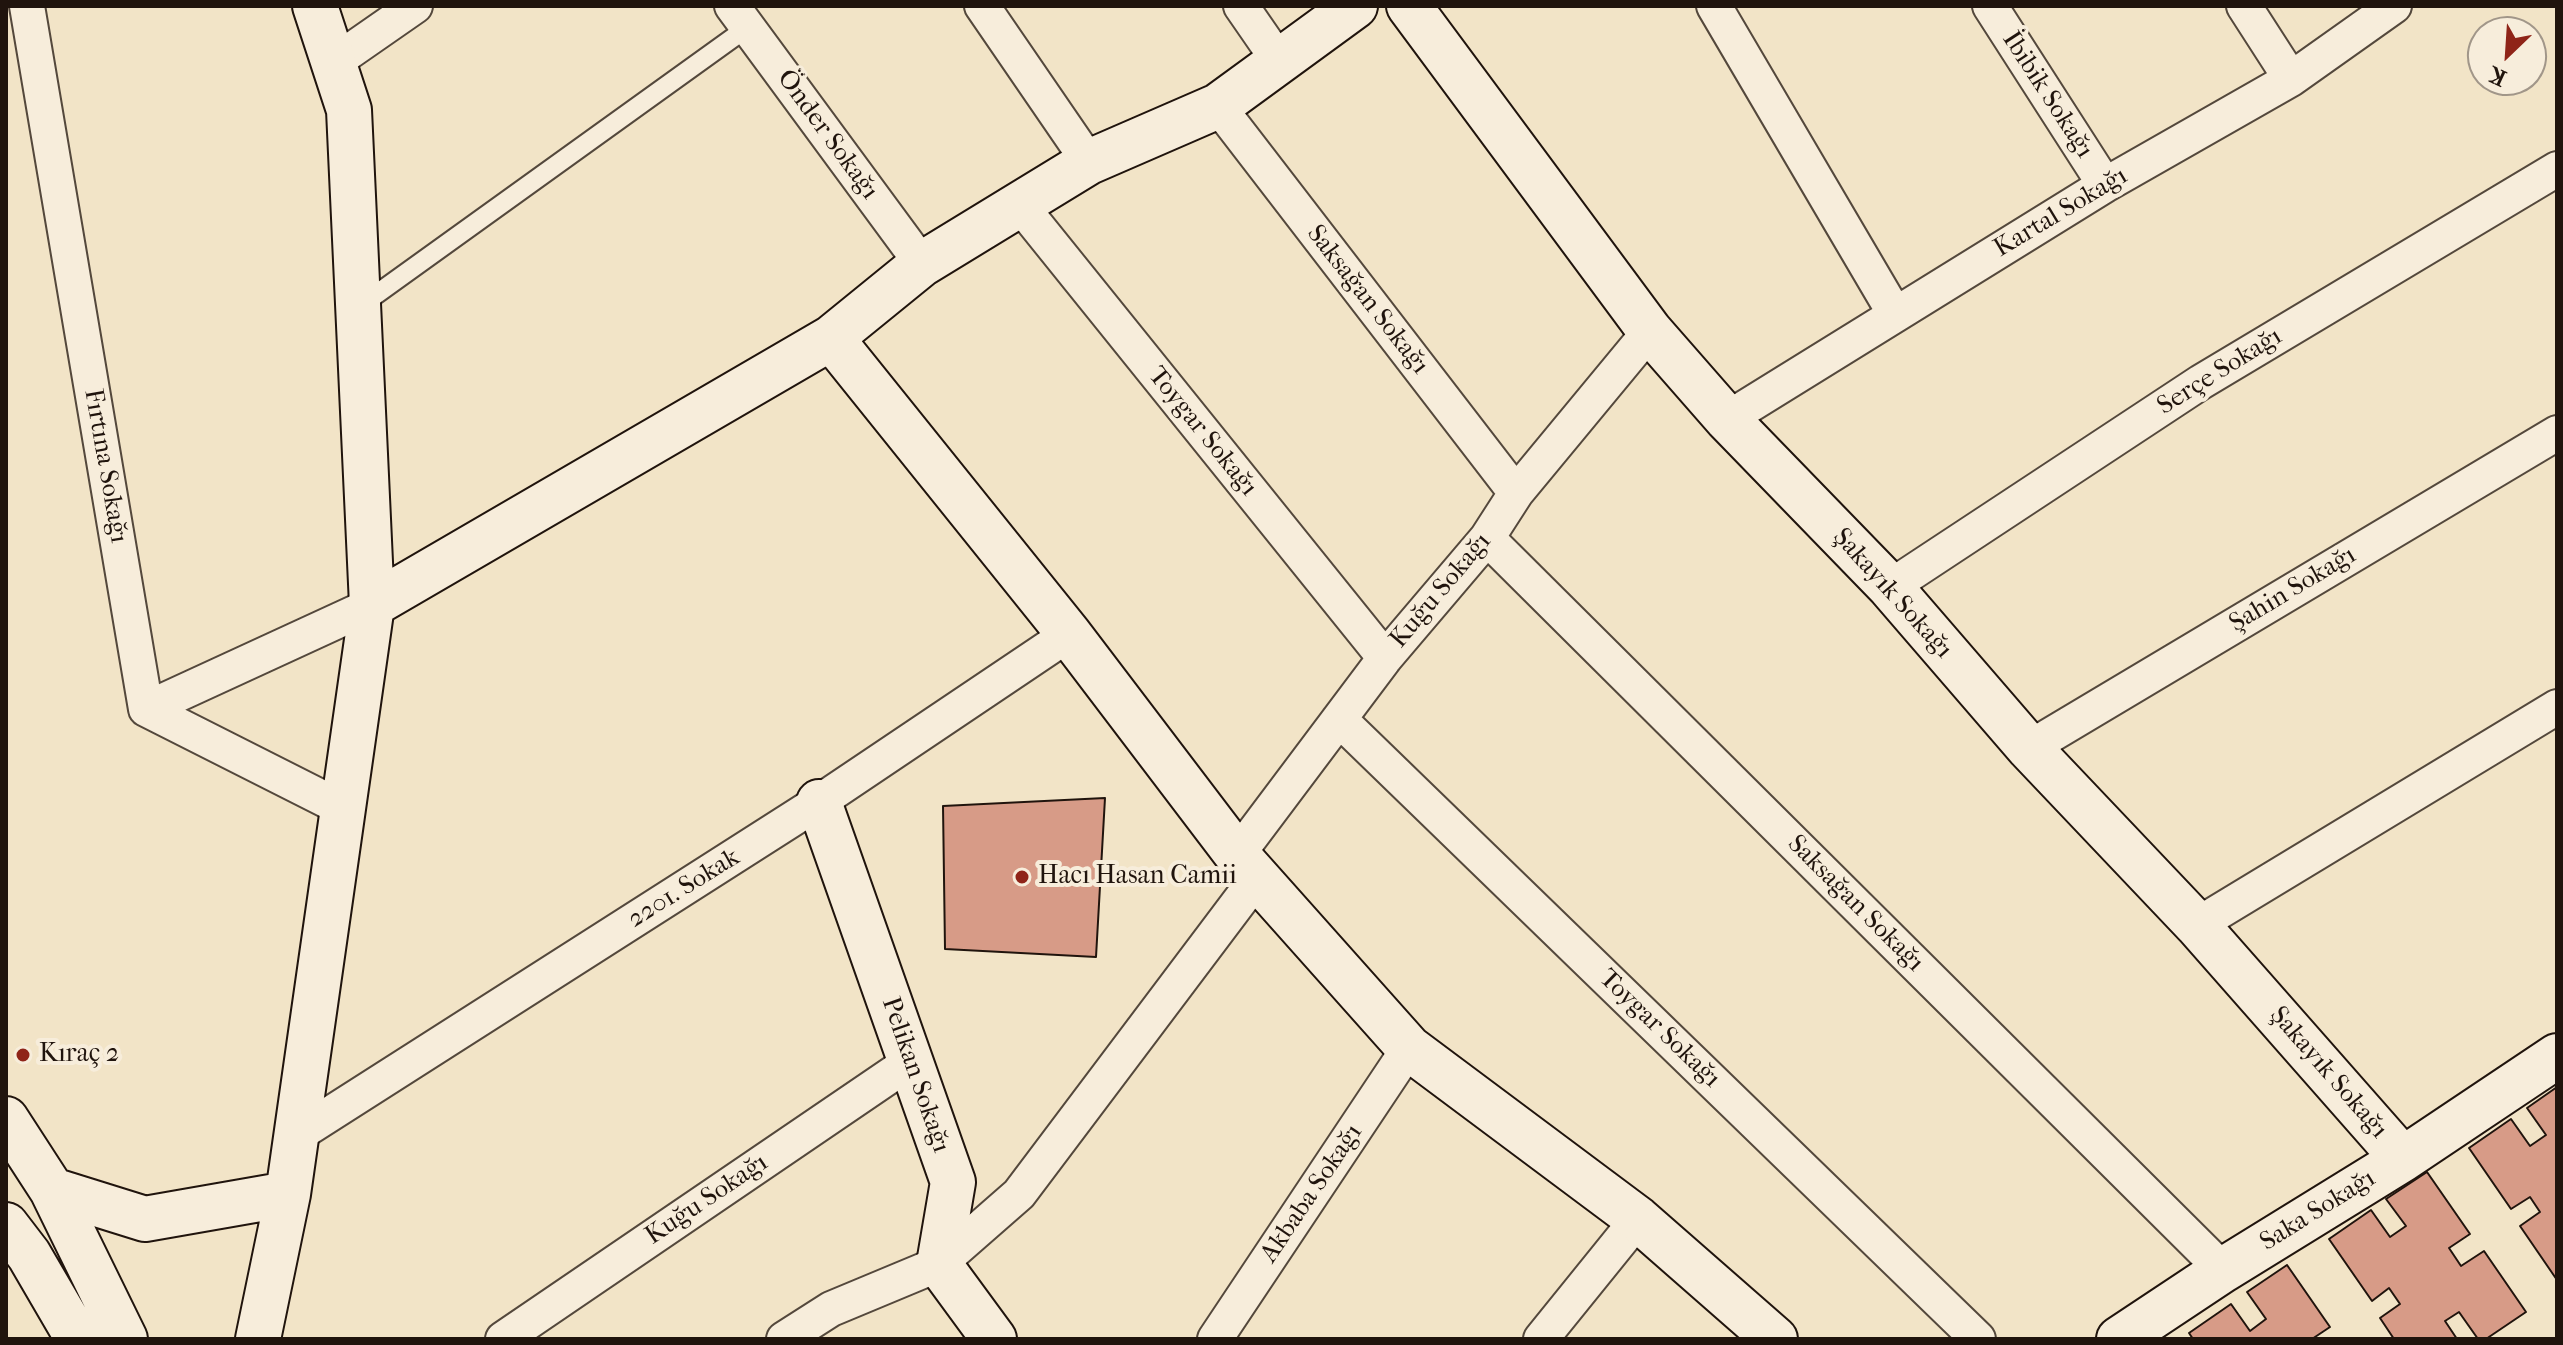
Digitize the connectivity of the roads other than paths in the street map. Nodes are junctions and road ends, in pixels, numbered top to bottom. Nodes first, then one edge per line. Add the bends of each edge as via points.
1 (14, 6) edge
2 (27, 6) edge
3 (315, 6) edge
4 (415, 6) edge
5 (982, 6) edge
6 (1241, 6) edge
7 (1355, 6) edge
8 (1409, 6) edge
9 (1714, 6) edge
10 (1990, 6) edge
11 (2244, 6) edge
12 (2394, 6) edge
13 (6, 9) edge
14 (740, 17) edge
15 (1279, 61) junction
16 (333, 63) junction
17 (2291, 79) junction
18 (1218, 106) junction
19 (1089, 162) junction
20 (2557, 169) edge
21 (2105, 185) junction
22 (1020, 205) junction
23 (922, 264) junction
24 (358, 307) junction
25 (1895, 314) junction
26 (1650, 331) junction
27 (831, 338) junction
28 (1727, 419) junction
29 (2557, 433) edge
30 (1516, 493) junction
31 (1487, 538) junction
32 (1890, 587) junction
33 (372, 605) junction
34 (1069, 634) junction
35 (1385, 658) junction
36 (2557, 707) edge
37 (146, 709) junction
38 (1339, 719) junction
39 (2029, 748) junction
40 (819, 802) junction
41 (342, 808) junction
42 (1247, 866) junction
43 (2197, 925) junction
44 (1409, 1048) junction
45 (2557, 1056) edge
46 (910, 1062) junction
47 (6, 1119) edge
48 (294, 1137) junction
49 (2403, 1159) junction
50 (52, 1190) junction
51 (288, 1194) junction
52 (1638, 1219) junction
53 (7, 1229) edge
54 (939, 1264) junction
55 (2223, 1270) junction
56 (78, 1339) edge
57 (125, 1339) edge
58 (258, 1339) edge
59 (503, 1339) edge
60 (784, 1339) edge
61 (994, 1339) edge
62 (1215, 1339) edge
63 (1541, 1339) edge
64 (1775, 1339) edge
65 (1978, 1339) edge
66 (2119, 1339) edge

1 - 13 street
2 - 37 street, Fırtına Sokağı
3 - 16 street
4 - 16 street
5 - 19 street
6 - 15 street
7 - 15 street
8 - 26 street, Şakayık Sokağı
9 - 25 street
10 - 21 street, İbibik Sokağı
11 - 17 street
12 - 17 street, Kartal Sokağı
14 - 23 street, Önder Sokağı
14 - 24 lane
15 - 18 street
16 - 24 street via 349,110
17 - 21 street, Kartal Sokağı
18 - 19 street
18 - 30 street, Saksağan Sokağı
19 - 22 street
20 - 32 street, Serçe Sokağı via 2201,382
21 - 25 street, Kartal Sokağı
22 - 23 street
22 - 35 street, Toygar Sokağı
23 - 27 street
24 - 33 street
25 - 28 street, Kartal Sokağı
26 - 28 street, Şakayık Sokağı
26 - 30 street, Kuğu Sokağı
27 - 33 street
27 - 34 street
28 - 32 street, Şakayık Sokağı
29 - 39 street, Şahin Sokağı
30 - 31 street, Kuğu Sokağı
31 - 35 street, Kuğu Sokağı
31 - 55 street, Saksağan Sokağı
32 - 39 street, Şakayık Sokağı
33 - 37 street
33 - 41 street
34 - 40 street, 2201. Sokak
34 - 42 street
35 - 38 street, Kuğu Sokağı
36 - 43 street
37 - 41 street
38 - 42 street, Kuğu Sokağı
38 - 65 street, Toygar Sokağı
39 - 43 street, Şakayık Sokağı
40 - 46 street, Pelikan Sokağı
40 - 48 street, 2201. Sokak
41 - 48 street
42 - 44 street
42 - 54 street, Kuğu Sokağı via 1019,1194
43 - 49 street, Şakayık Sokağı
44 - 52 street
44 - 62 street, Akbaba Sokağı
45 - 49 street, Saka Sokağı
46 - 54 street, Pelikan Sokağı via 953,1182
46 - 59 street, Kuğu Sokağı
47 - 50 street
48 - 51 street
49 - 55 street, Saka Sokağı
50 - 51 street via 145,1219
50 - 57 street
51 - 58 street
52 - 63 street
52 - 64 street
53 - 56 street via 29,1255
54 - 60 street, Kuğu Sokağı via 831,1309
54 - 61 street
55 - 66 street, Saka Sokağı

